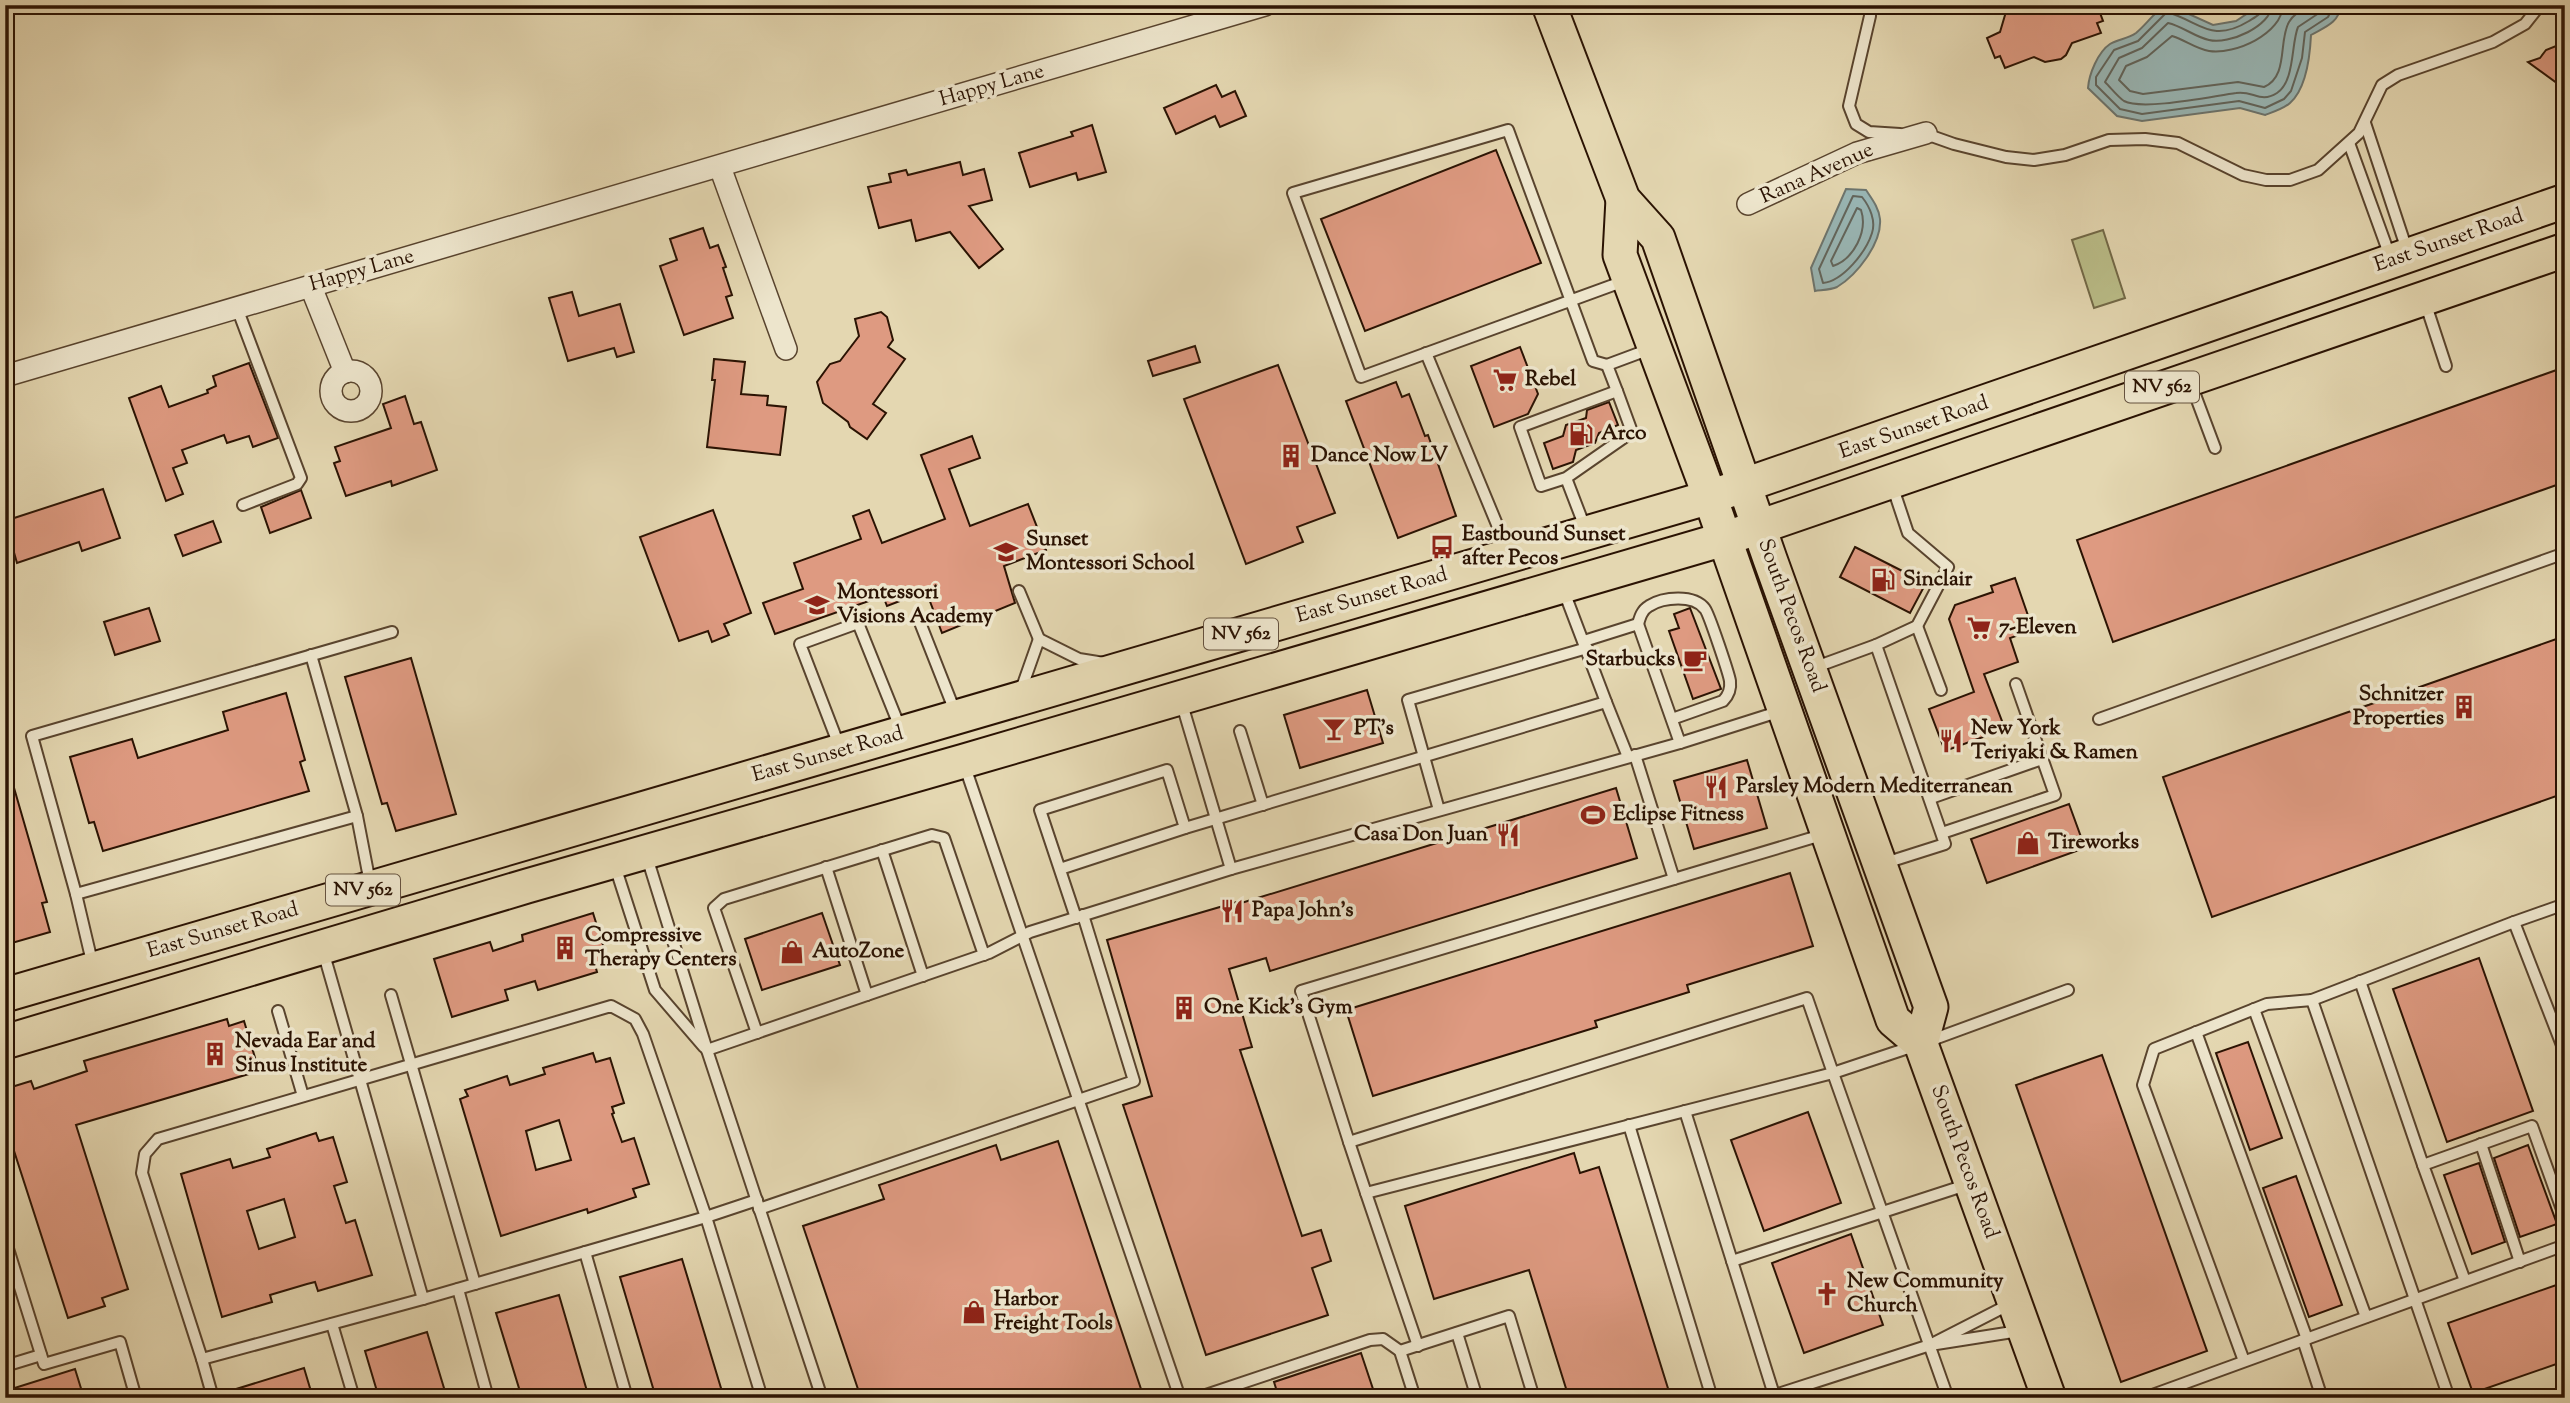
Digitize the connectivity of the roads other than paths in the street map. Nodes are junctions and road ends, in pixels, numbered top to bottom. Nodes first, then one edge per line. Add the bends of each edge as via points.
1 (1265, 5) edge
2 (1549, 5) edge
3 (1870, 5) edge
4 (2540, 5) edge
5 (2365, 123) junction
6 (1926, 133) junction
7 (2349, 143) junction
8 (720, 167) junction
9 (1623, 199) junction
10 (2565, 201) edge
11 (1748, 204) dead end
12 (2565, 220) edge
13 (2565, 250) edge
14 (2400, 258) junction
15 (1629, 280) junction
16 (311, 286) junction
17 (2424, 299) junction
18 (1572, 300) junction
19 (237, 309) junction
20 (1654, 347) junction
21 (786, 349) dead end
22 (1426, 354) junction
23 (1607, 365) junction
24 (2445, 366) dead end
25 (345, 372) dead end
26 (5, 376) edge
27 (2189, 378) junction
28 (1617, 391) junction
29 (2215, 448) dead end
30 (1566, 478) junction
31 (1890, 481) junction
32 (1745, 485) junction
33 (1710, 497) junction
34 (243, 505) dead end
35 (1759, 526) junction
36 (1587, 533) junction
37 (1724, 539) junction
38 (2565, 553) edge
39 (1509, 555) junction
40 (1562, 586) junction
41 (1019, 591) dead end
42 (1339, 606) junction
43 (919, 620) dead end
44 (1637, 624) junction
45 (1917, 626) junction
46 (392, 632) dead end
47 (1039, 639) junction
48 (1585, 644) junction
49 (1876, 645) junction
50 (311, 655) junction
51 (1145, 662) junction
52 (1809, 669) junction
53 (2017, 684) dead end
54 (1941, 690) dead end
55 (1180, 698) junction
56 (1019, 699) junction
57 (1606, 702) junction
58 (1783, 710) junction
59 (957, 717) junction
60 (1672, 719) junction
61 (2099, 719) dead end
62 (1240, 731) dead end
63 (902, 733) junction
64 (1031, 742) junction
65 (1680, 743) junction
66 (841, 751) junction
67 (1631, 756) junction
68 (1424, 757) junction
69 (2042, 759) junction
70 (964, 761) junction
71 (1931, 798) junction
72 (1263, 805) junction
73 (1439, 810) junction
74 (633, 812) junction
75 (357, 816) junction
76 (1216, 819) junction
77 (600, 821) junction
78 (1185, 828) junction
79 (1941, 833) junction
80 (1826, 834) junction
81 (882, 850) junction
82 (645, 851) junction
83 (613, 861) junction
84 (1880, 864) junction
85 (826, 867) junction
86 (1060, 869) junction
87 (1231, 869) junction
88 (1674, 879) junction
89 (371, 888) junction
90 (76, 894) junction
91 (2565, 904) edge
92 (1080, 916) junction
93 (2514, 922) junction
94 (1023, 936) junction
95 (322, 948) junction
96 (984, 955) junction
97 (94, 969) junction
98 (923, 976) junction
99 (2360, 981) junction
100 (2068, 990) dead end
101 (5, 995) edge
102 (391, 995) dead end
103 (867, 995) junction
104 (2312, 1000) junction
105 (2254, 1009) junction
106 (278, 1011) dead end
107 (2196, 1032) junction
108 (757, 1033) junction
109 (5, 1042) edge
110 (1921, 1044) junction
111 (707, 1050) junction
112 (2565, 1053) edge
113 (411, 1065) junction
114 (1833, 1073) junction
115 (360, 1080) junction
116 (303, 1096) junction
117 (1080, 1101) junction
118 (1685, 1111) junction
119 (1629, 1125) junction
120 (1349, 1142) junction
121 (2481, 1144) junction
122 (2423, 1165) junction
123 (1972, 1183) junction
124 (1366, 1193) junction
125 (758, 1204) junction
126 (1882, 1212) junction
127 (706, 1217) junction
128 (2565, 1218) edge
129 (5, 1239) edge
130 (2565, 1245) edge
131 (585, 1252) junction
132 (1732, 1261) junction
133 (2520, 1262) junction
134 (2465, 1282) junction
135 (475, 1284) junction
136 (458, 1289) junction
137 (423, 1299) junction
138 (2415, 1300) junction
139 (2020, 1316) junction
140 (2366, 1317) junction
141 (332, 1324) junction
142 (1457, 1333) junction
143 (2305, 1339) junction
144 (1930, 1345) junction
145 (1418, 1346) junction
146 (1400, 1351) junction
147 (41, 1356) junction
148 (202, 1359) junction
149 (2244, 1361) junction
150 (5, 1366) edge
151 (1204, 1397) edge
152 (1772, 1397) edge
153 (136, 1398) edge
154 (213, 1398) edge
155 (354, 1398) edge
156 (488, 1398) edge
157 (627, 1398) edge
158 (762, 1398) edge
159 (822, 1398) edge
160 (1180, 1398) edge
161 (1416, 1398) edge
162 (1478, 1398) edge
163 (1534, 1398) edge
164 (1712, 1398) edge
165 (1948, 1398) edge
166 (2049, 1398) edge
167 (2144, 1398) edge
168 (2322, 1398) edge
169 (2449, 1398) edge

1 - 8 street, Happy Lane
2 - 9 main road, South Pecos Road
3 - 6 lane via 1849,106 1856,124 1869,132
4 - 5 lane via 2525,24 2493,42 2398,75 2382,85
5 - 7 lane
5 - 14 lane
6 - 7 lane via 1954,144 2034,160 2065,155 2109,139 2178,143 2231,170 2266,180 2290,180 2318,170
6 - 11 street, Rana Avenue via 1857,153
7 - 14 lane
8 - 16 street, Happy Lane
8 - 21 street
9 - 15 main road, South Pecos Road via 1619,255
9 - 32 main road, South Pecos Road via 1658,238
10 - 14 main road, East Sunset Road / NV 562
12 - 17 main road via 2446,267 2420,288
13 - 17 main road, East Sunset Road / NV 562
14 - 27 main road via 2407,266 2386,285 2264,329
14 - 32 main road, East Sunset Road / NV 562
15 - 18 lane
15 - 20 main road, South Pecos Road
16 - 19 street, Happy Lane
16 - 25 street
17 - 24 lane
17 - 27 main road, East Sunset Road / NV 562
18 - 22 lane
18 - 22 lane via 1508,130 1293,193 1361,377
18 - 23 lane via 1593,360
19 - 26 street, Happy Lane
19 - 34 lane via 301,478 297,484
20 - 23 lane
20 - 33 main road, South Pecos Road
22 - 39 lane
23 - 28 lane
27 - 29 lane
27 - 31 main road, East Sunset Road / NV 562
28 - 30 lane via 1632,432
28 - 30 lane via 1520,428 1541,486
30 - 36 lane
31 - 35 main road, East Sunset Road / NV 562
31 - 45 lane via 1908,533 1948,567
32 - 33 main road, East Sunset Road / NV 562
32 - 35 main road, South Pecos Road
33 - 36 main road, East Sunset Road / NV 562
33 - 37 main road, South Pecos Road
35 - 37 main road, East Sunset Road / NV 562
35 - 52 main road, South Pecos Road
36 - 39 main road, East Sunset Road / NV 562
37 - 40 main road, East Sunset Road / NV 562
37 - 58 main road, South Pecos Road
38 - 61 lane
39 - 42 main road, East Sunset Road / NV 562
40 - 48 lane
40 - 55 main road, East Sunset Road / NV 562
41 - 47 lane
42 - 51 main road, East Sunset Road / NV 562
42 - 55 main road via 1333,618 1314,631 1209,667 1182,688
43 - 59 lane
44 - 48 lane
44 - 60 lane
44 - 60 lane via 1646,607 1660,600 1694,601 1706,609 1730,681 1729,695
45 - 49 lane
45 - 54 lane
46 - 50 lane
47 - 51 lane via 1079,659 1109,664
47 - 56 lane
48 - 57 lane
48 - 68 lane via 1408,701
49 - 52 lane
49 - 71 lane
50 - 75 lane
50 - 90 lane via 32,736
51 - 56 main road, East Sunset Road / NV 562
51 - 64 main road via 1147,682 1049,723 1034,733
52 - 84 main road, South Pecos Road
53 - 69 lane
55 - 64 main road, East Sunset Road / NV 562
55 - 76 lane
56 - 59 main road, East Sunset Road / NV 562
57 - 67 lane
57 - 68 lane
58 - 65 lane
58 - 80 main road, South Pecos Road
59 - 63 main road, East Sunset Road / NV 562
60 - 65 lane
62 - 72 lane
63 - 66 main road, East Sunset Road / NV 562
63 - 66 lane via 858,623 800,644
64 - 70 main road, East Sunset Road / NV 562
65 - 67 lane
66 - 74 main road, East Sunset Road / NV 562
67 - 73 lane
67 - 88 lane
68 - 72 lane
68 - 73 lane
69 - 71 lane
69 - 79 lane via 2055,795
70 - 82 main road, East Sunset Road / NV 562
70 - 94 lane
71 - 79 lane
72 - 76 lane
73 - 87 lane
74 - 77 main road, East Sunset Road / NV 562
74 - 82 main road
75 - 89 lane
75 - 90 lane
76 - 78 lane
76 - 87 lane
77 - 83 main road
77 - 89 main road, East Sunset Road / NV 562
78 - 86 lane
78 - 86 lane via 1167,770 1040,810
79 - 84 lane via 1945,844
80 - 88 lane
80 - 110 main road, South Pecos Road via 1893,1020
81 - 85 lane
81 - 96 lane via 932,835 944,838
81 - 98 lane
82 - 83 main road, East Sunset Road / NV 562
82 - 111 lane
83 - 95 main road, East Sunset Road / NV 562
83 - 111 lane via 655,990
84 - 110 main road, South Pecos Road via 1931,1007
85 - 103 lane
85 - 108 lane via 724,899 714,908
86 - 92 lane
87 - 92 lane
88 - 120 lane via 1301,991
89 - 97 main road, East Sunset Road / NV 562
90 - 97 lane
91 - 93 lane
92 - 94 lane
92 - 117 lane via 1135,1081
93 - 99 lane
93 - 112 lane
94 - 96 lane
94 - 117 lane
95 - 109 main road, East Sunset Road / NV 562
95 - 115 lane
96 - 98 lane
97 - 101 main road, East Sunset Road / NV 562
98 - 103 lane
99 - 104 lane
99 - 122 lane
100 - 110 lane
102 - 113 lane
103 - 108 lane
104 - 105 lane
104 - 138 lane
105 - 107 lane
105 - 140 lane
106 - 116 lane
107 - 143 lane
107 - 149 lane via 2154,1049 2143,1086
108 - 111 lane
110 - 114 lane
110 - 123 main road, South Pecos Road
111 - 125 lane
113 - 115 lane
113 - 127 lane via 611,1006 635,1019 643,1034
113 - 135 lane
114 - 118 lane
114 - 120 lane via 1807,998
114 - 126 lane
115 - 116 lane
115 - 137 lane
116 - 148 lane via 158,1139 145,1154 142,1173 147,1195
117 - 125 lane
117 - 160 lane
118 - 119 lane
118 - 132 lane
119 - 124 lane
119 - 164 lane
120 - 124 lane
121 - 122 lane
121 - 128 lane via 2532,1126
121 - 133 lane
122 - 134 lane
123 - 126 lane
123 - 139 main road, South Pecos Road
124 - 145 lane
125 - 127 lane
125 - 159 lane
126 - 132 lane
126 - 144 lane
127 - 131 lane
127 - 158 lane
129 - 147 lane
130 - 133 lane
131 - 135 lane
131 - 157 lane
132 - 152 lane
133 - 134 lane
134 - 138 lane
135 - 136 lane
136 - 137 lane
136 - 156 lane
137 - 141 lane
138 - 140 lane
138 - 169 lane
139 - 144 lane
139 - 144 lane
139 - 166 main road, South Pecos Road
140 - 143 lane
141 - 148 lane
141 - 155 lane
142 - 145 lane
142 - 162 lane
142 - 163 lane via 1509,1316
143 - 149 lane
143 - 168 lane
144 - 152 lane
144 - 165 lane
145 - 146 lane
146 - 151 lane via 1382,1339 1370,1339
146 - 161 lane
147 - 150 lane
147 - 153 lane via 44,1364 120,1342
148 - 154 lane
149 - 167 lane

